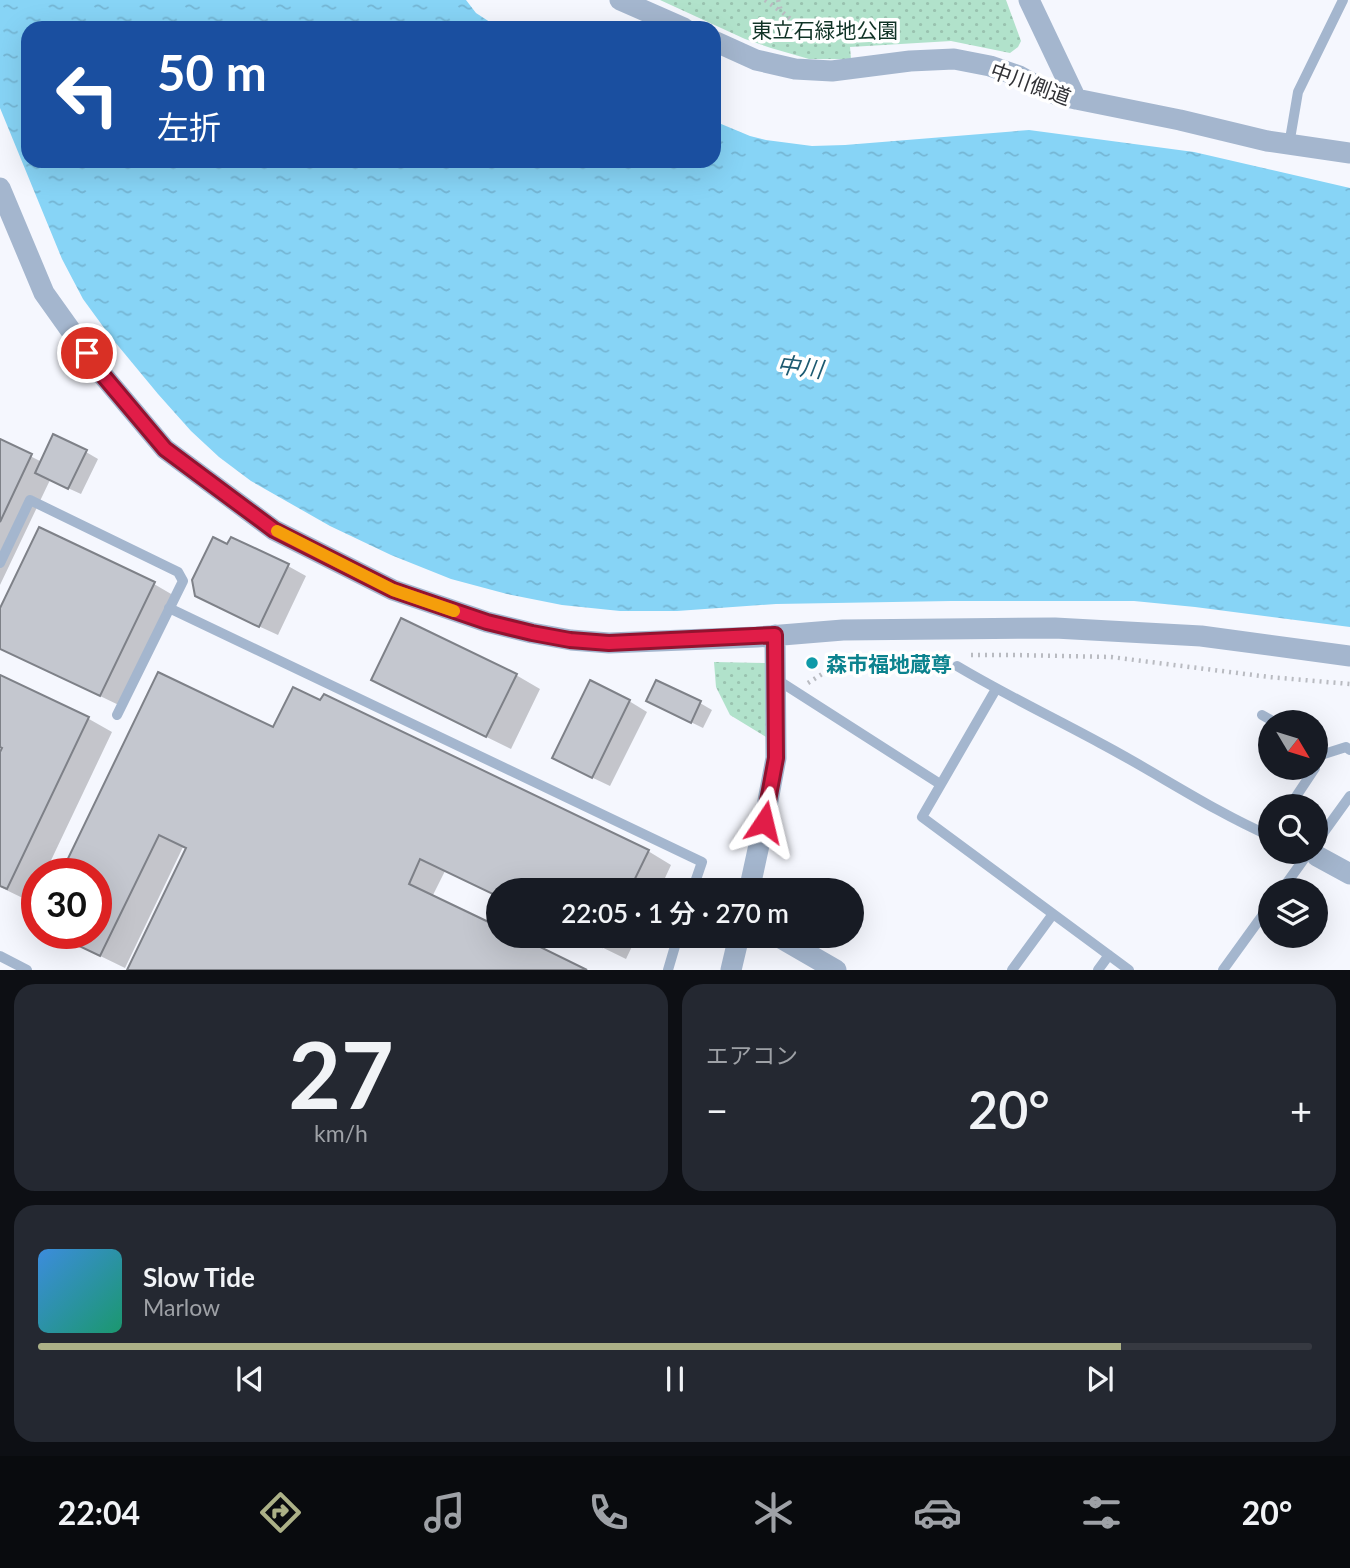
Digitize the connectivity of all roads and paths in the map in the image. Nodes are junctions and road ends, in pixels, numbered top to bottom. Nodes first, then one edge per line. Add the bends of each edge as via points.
1 (620, 0) edge
2 (765, 0) edge
3 (778, 0) edge
4 (1029, 0) edge
5 (1343, 0) edge
6 (781, 11) junction
7 (668, 21) edge
8 (1041, 27) junction
9 (846, 36) dead end
10 (721, 44) edge
11 (1019, 76) junction
12 (1076, 99) junction
13 (1289, 145) junction
14 (1350, 153) edge
15 (0, 188) edge
16 (0, 563) edge
17 (169, 608) junction
18 (775, 635) junction
19 (964, 655) dead end
20 (1350, 656) edge
21 (954, 661) joint
22 (776, 679) junction
23 (1350, 684) edge
24 (996, 689) junction
25 (795, 691) junction
26 (117, 715) dead end
27 (1328, 750) edge
28 (1350, 750) edge
29 (940, 784) junction
30 (1350, 796) edge
31 (1328, 826) edge
32 (1258, 831) edge
33 (1328, 862) edge
34 (1350, 874) edge
35 (696, 878) edge
36 (752, 878) edge
37 (1053, 914) junction
38 (1258, 922) edge
39 (674, 948) edge
40 (736, 948) edge
41 (798, 948) edge
42 (1109, 955) junction
43 (0, 956) edge
44 (27, 970) edge
45 (668, 970) edge
46 (731, 970) edge
47 (836, 970) edge
48 (1012, 970) edge
49 (1098, 970) edge
50 (1129, 970) edge
51 (1223, 970) edge

1 - 7 street
2 - 6 path
3 - 6 path
4 - 8 street
5 - 13 lane via 1298,92
6 - 9 path via 822,41
8 - 11 street via 1043,62
8 - 12 street
10 - 11 street, 中川側道 via 756,60 795,69 832,71 954,59
11 - 12 street, 中川側道
12 - 13 street, 中川側道
13 - 14 street, 中川側道
15 - 18 street via 44,293 101,373 165,449 274,530 393,590 532,633 609,643
16 - 17 lane via 30,500 178,572 183,581
17 - 26 lane
17 - 35 lane via 702,862
18 - 20 street via 1055,628 1201,636
18 - 22 street
19 - 23 path via 1111,657
21 - 24 lane
21 - 25 path via 896,659 830,669
22 - 25 lane
22 - 36 street via 776,758
24 - 29 lane
24 - 32 lane
25 - 29 lane
27 - 28 lane
29 - 37 lane via 922,817
30 - 31 lane
33 - 34 street
37 - 42 lane
37 - 48 lane
38 - 51 lane
39 - 45 lane
40 - 46 street
41 - 47 street
42 - 49 lane
42 - 50 lane
43 - 44 lane

